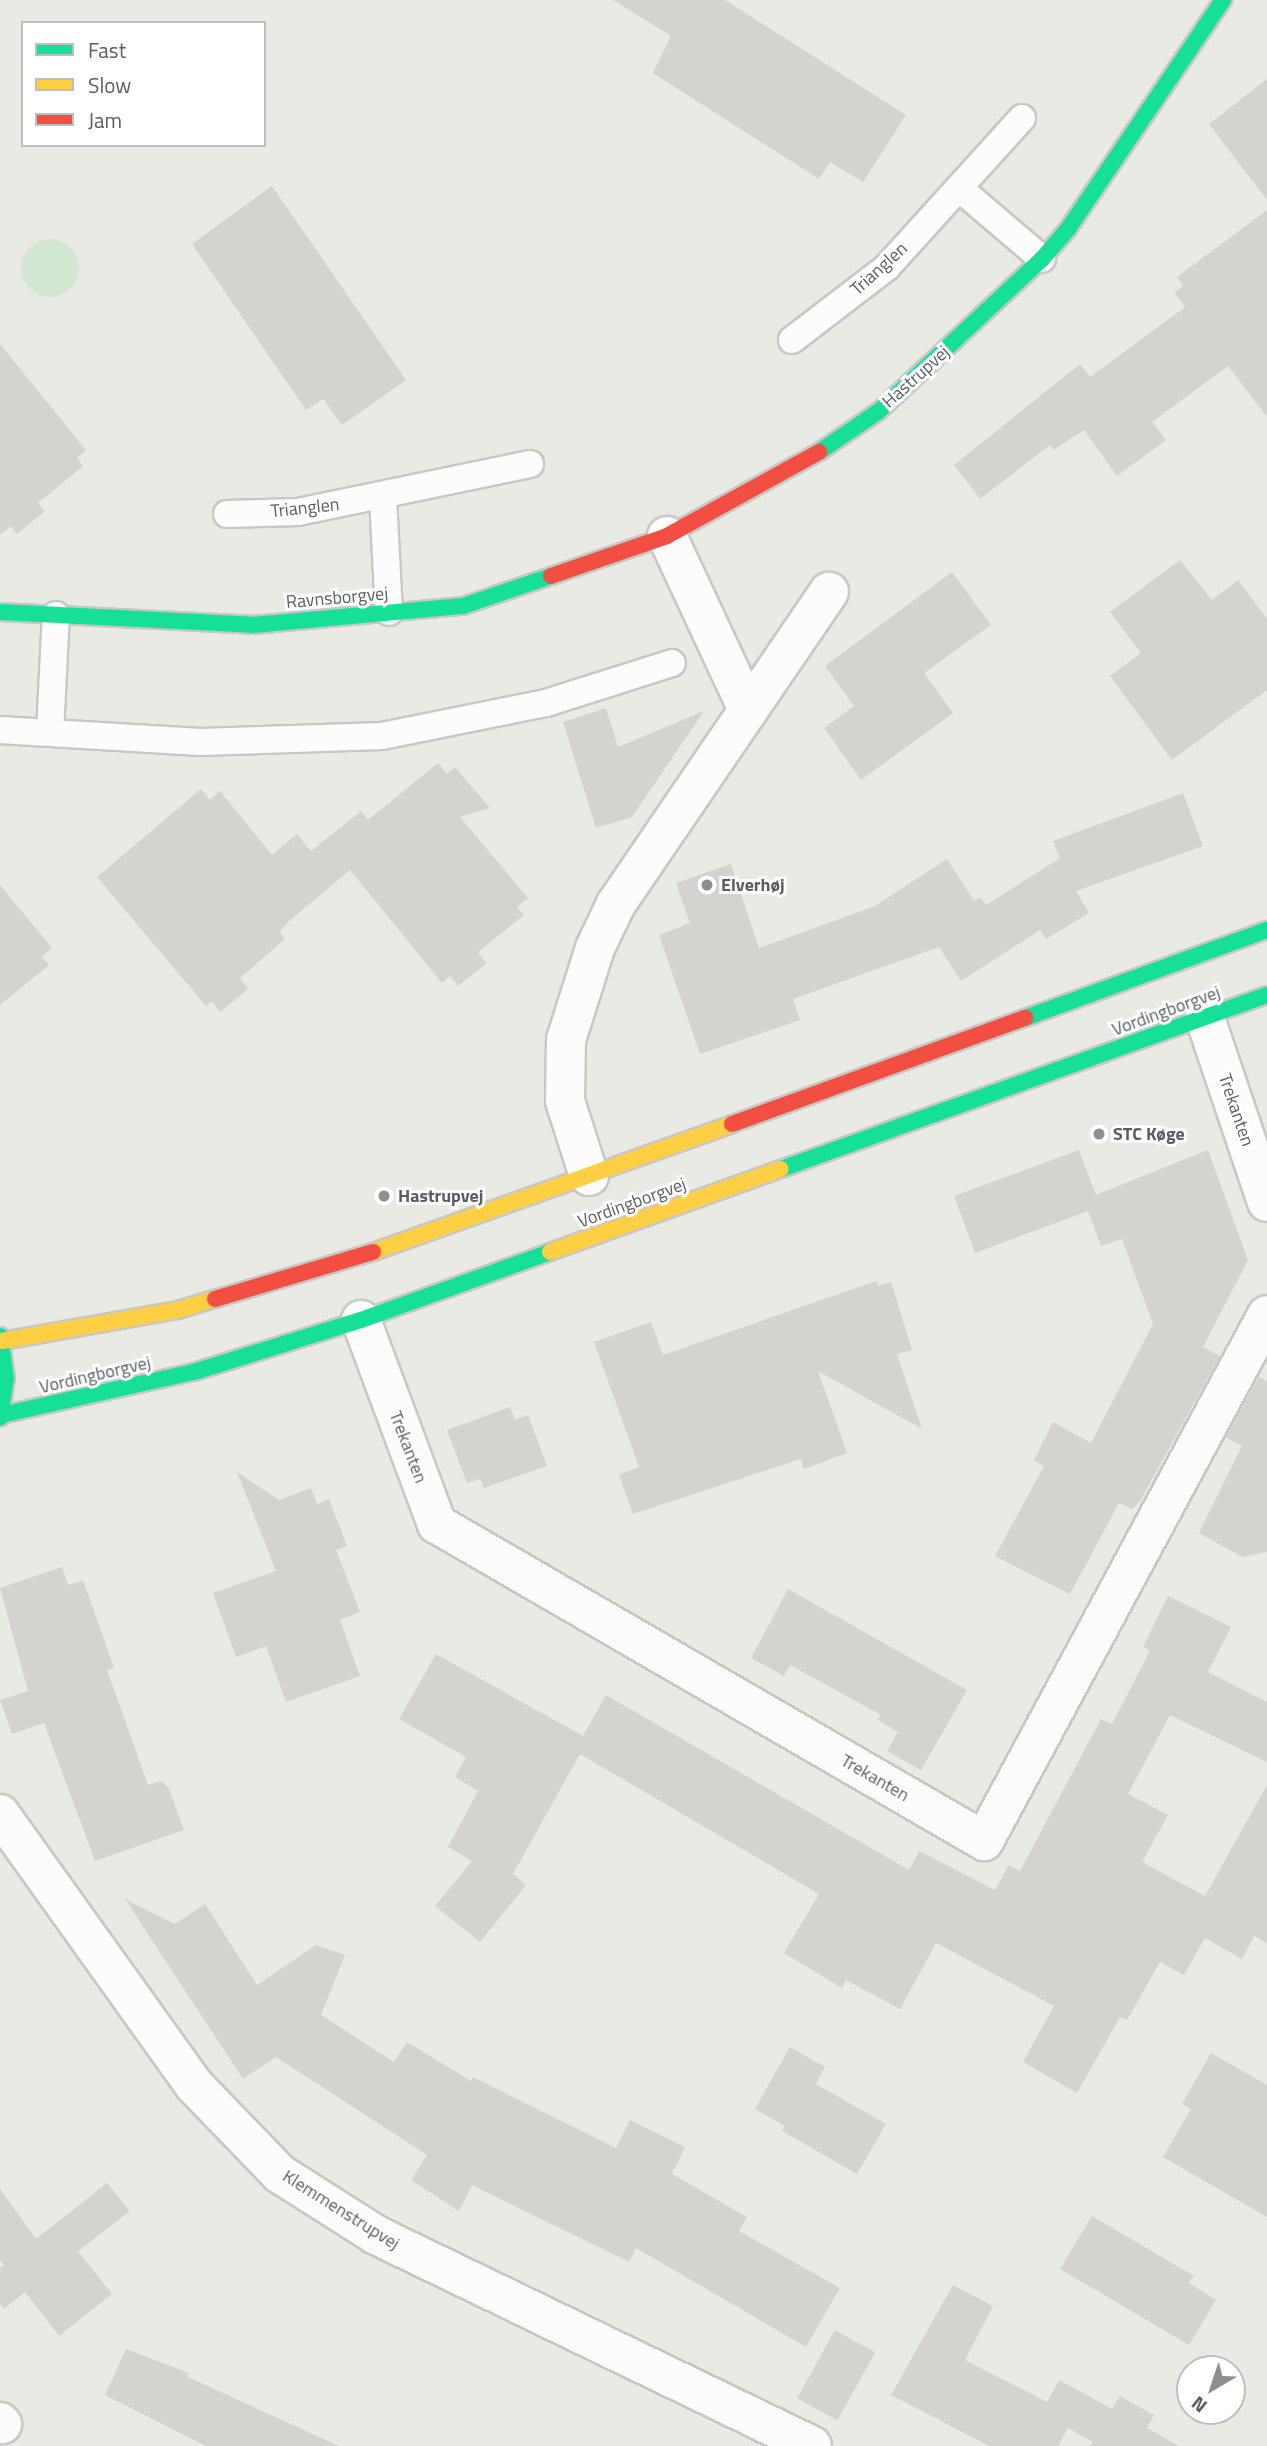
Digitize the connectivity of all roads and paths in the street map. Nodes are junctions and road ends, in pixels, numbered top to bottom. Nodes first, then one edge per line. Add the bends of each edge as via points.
1 (1223, 0) edge
2 (1022, 118) dead end
3 (959, 188) junction
4 (1042, 259) junction
5 (792, 340) dead end
6 (530, 464) dead end
7 (383, 498) junction
8 (227, 514) dead end
9 (667, 536) junction
10 (829, 592) dead end
11 (0, 612) edge
12 (389, 612) junction
13 (56, 615) junction
14 (672, 663) dead end
15 (748, 710) junction
16 (0, 730) edge
17 (50, 732) junction
18 (1267, 930) edge
19 (1267, 995) edge
20 (1205, 1018) junction
21 (589, 1176) junction
22 (1267, 1202) edge
23 (1267, 1315) edge
24 (361, 1320) junction
25 (1, 1339) edge
26 (1, 1416) edge
27 (0, 1814) edge
28 (812, 2446) edge

1 - 4 main road, Hastrupvej via 1068,229
2 - 3 lane, Trianglen
3 - 4 lane
3 - 5 lane, Trianglen via 887,267
4 - 9 main road, Hastrupvej via 879,411 788,473
6 - 7 lane, Trianglen
7 - 8 lane, Trianglen via 298,512
7 - 12 lane
9 - 12 main road, Ravnsborgvej via 463,606
9 - 15 street
10 - 15 street
11 - 13 main road, Ravnsborgvej
12 - 13 main road, Ravnsborgvej via 253,625
13 - 17 lane
14 - 17 lane via 546,704 382,736 201,742
15 - 21 street via 616,904 595,948 566,1040 565,1101
16 - 17 lane
18 - 21 main road
19 - 20 main road, Vordingborgvej
20 - 22 street, Trekanten
20 - 24 main road, Vordingborgvej
21 - 25 main road via 406,1242 177,1310
23 - 24 street, Trekanten via 984,1841 437,1524
24 - 26 main road, Vordingborgvej via 194,1372
25 - 26 main road via 6,1378
27 - 28 street, Klemmenstrupvej via 194,2085 280,2174 376,2235

